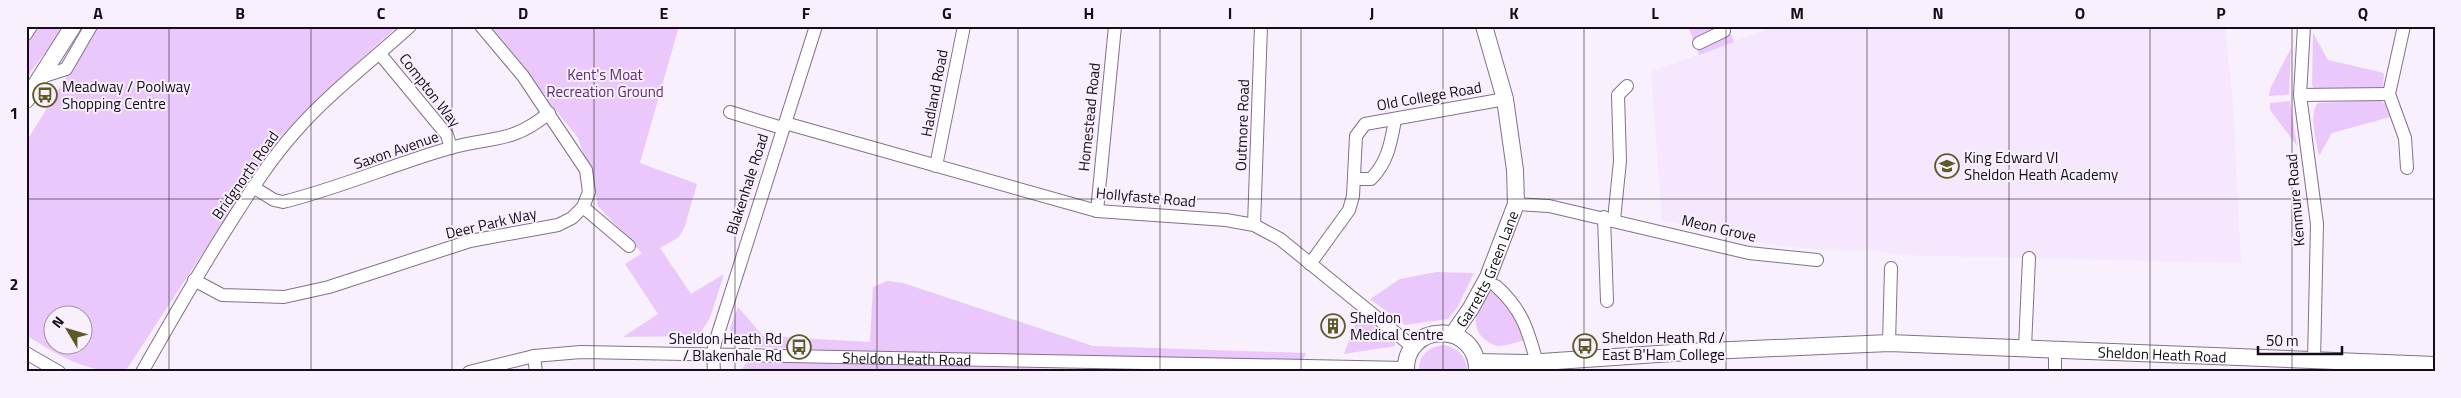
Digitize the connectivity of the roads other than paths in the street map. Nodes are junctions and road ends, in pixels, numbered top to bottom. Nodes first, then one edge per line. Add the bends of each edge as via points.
1 (31, 26) edge
2 (73, 26) edge
3 (90, 26) edge
4 (410, 26) edge
5 (481, 26) edge
6 (816, 26) edge
7 (964, 26) edge
8 (1116, 26) edge
9 (1260, 26) edge
10 (1484, 26) edge
11 (2304, 26) edge
12 (2404, 26) edge
13 (1715, 31) edge
14 (26, 34) edge
15 (1699, 43) dead end
16 (380, 54) junction
17 (41, 77) junction
18 (1618, 91) dead end
19 (2390, 94) junction
20 (2300, 96) junction
21 (1505, 99) junction
22 (26, 100) edge
23 (730, 112) dead end
24 (549, 113) junction
25 (1395, 120) junction
26 (784, 126) junction
27 (451, 148) junction
28 (936, 166) junction
29 (2407, 168) dead end
30 (1354, 179) junction
31 (253, 187) junction
32 (1516, 204) junction
33 (583, 208) junction
34 (1097, 211) junction
35 (1609, 219) junction
36 (1254, 225) junction
37 (629, 246) dead end
38 (2029, 258) dead end
39 (1817, 260) dead end
40 (1310, 264) junction
41 (1892, 268) dead end
42 (194, 280) junction
43 (1496, 286) dead end
44 (1607, 301) dead end
45 (1453, 334) junction
46 (1889, 343) junction
47 (1413, 347) junction
48 (2025, 347) junction
49 (2055, 349) junction
50 (26, 353) edge
51 (713, 353) junction
52 (534, 356) junction
53 (2314, 361) junction
54 (1537, 363) junction
55 (2435, 365) edge
56 (1477, 367) edge
57 (2371, 368) edge
58 (1406, 370) edge
59 (59, 372) edge
60 (142, 372) edge
61 (469, 372) edge
62 (536, 372) edge
63 (714, 372) edge
64 (2054, 372) edge

1 - 14 street
2 - 17 street
3 - 17 street via 66,69
4 - 16 street, Bridgnorth Road
5 - 24 street
6 - 26 street, Blakenhale Road
7 - 28 street, Hadland Road
8 - 34 street, Homestead Road
9 - 36 street, Outmore Road
10 - 21 street, Garretts Green Lane
11 - 20 street, Kenmure Road
12 - 19 street
13 - 15 street
16 - 27 street, Compton Way via 447,135
16 - 31 street, Bridgnorth Road via 296,131
17 - 22 street
18 - 35 street via 1620,161
19 - 20 street
19 - 29 street via 2405,138
20 - 53 street, Kenmure Road via 2317,224
21 - 25 street, Old College Road
21 - 32 street, Garretts Green Lane via 1515,170
23 - 26 street, Hollyfaste Road
24 - 27 street, Saxon Avenue via 532,127 508,138
24 - 33 street via 586,170 589,192
25 - 30 street via 1382,169 1371,179
25 - 30 street, Old College Road via 1365,124 1356,136
26 - 28 street, Hollyfaste Road
26 - 51 street, Blakenhale Road
27 - 31 street, Saxon Avenue via 284,202 274,200
28 - 34 street, Hollyfaste Road
30 - 40 street, Old College Road via 1349,210
31 - 42 street, Bridgnorth Road
32 - 35 street, Meon Grove via 1549,206
32 - 45 street, Garretts Green Lane via 1488,277
33 - 37 street
33 - 42 street, Deer Park Way via 558,225 470,242 330,287 284,297 222,295
34 - 36 street, Hollyfaste Road
35 - 39 street, Meon Grove via 1750,253
35 - 44 street
36 - 40 street, Hollyfaste Road via 1280,239
38 - 48 street
40 - 47 street, Hollyfaste Road
41 - 46 street
42 - 60 street, Bridgnorth Road
43 - 54 street via 1519,310
45 - 47 street via 1433,334
45 - 56 street via 1468,344
46 - 48 street, Sheldon Heath Road
46 - 54 street, Sheldon Heath Road
47 - 58 street
48 - 49 street, Sheldon Heath Road
49 - 53 street, Sheldon Heath Road
49 - 64 street
50 - 59 street
51 - 52 street, Sheldon Heath Road via 581,352
51 - 58 street, Sheldon Heath Road
51 - 63 street
52 - 61 street, Sheldon Heath Road
52 - 62 street
53 - 57 street, Sheldon Heath Road
54 - 56 street, Sheldon Heath Road
55 - 57 street, Sheldon Heath Road

